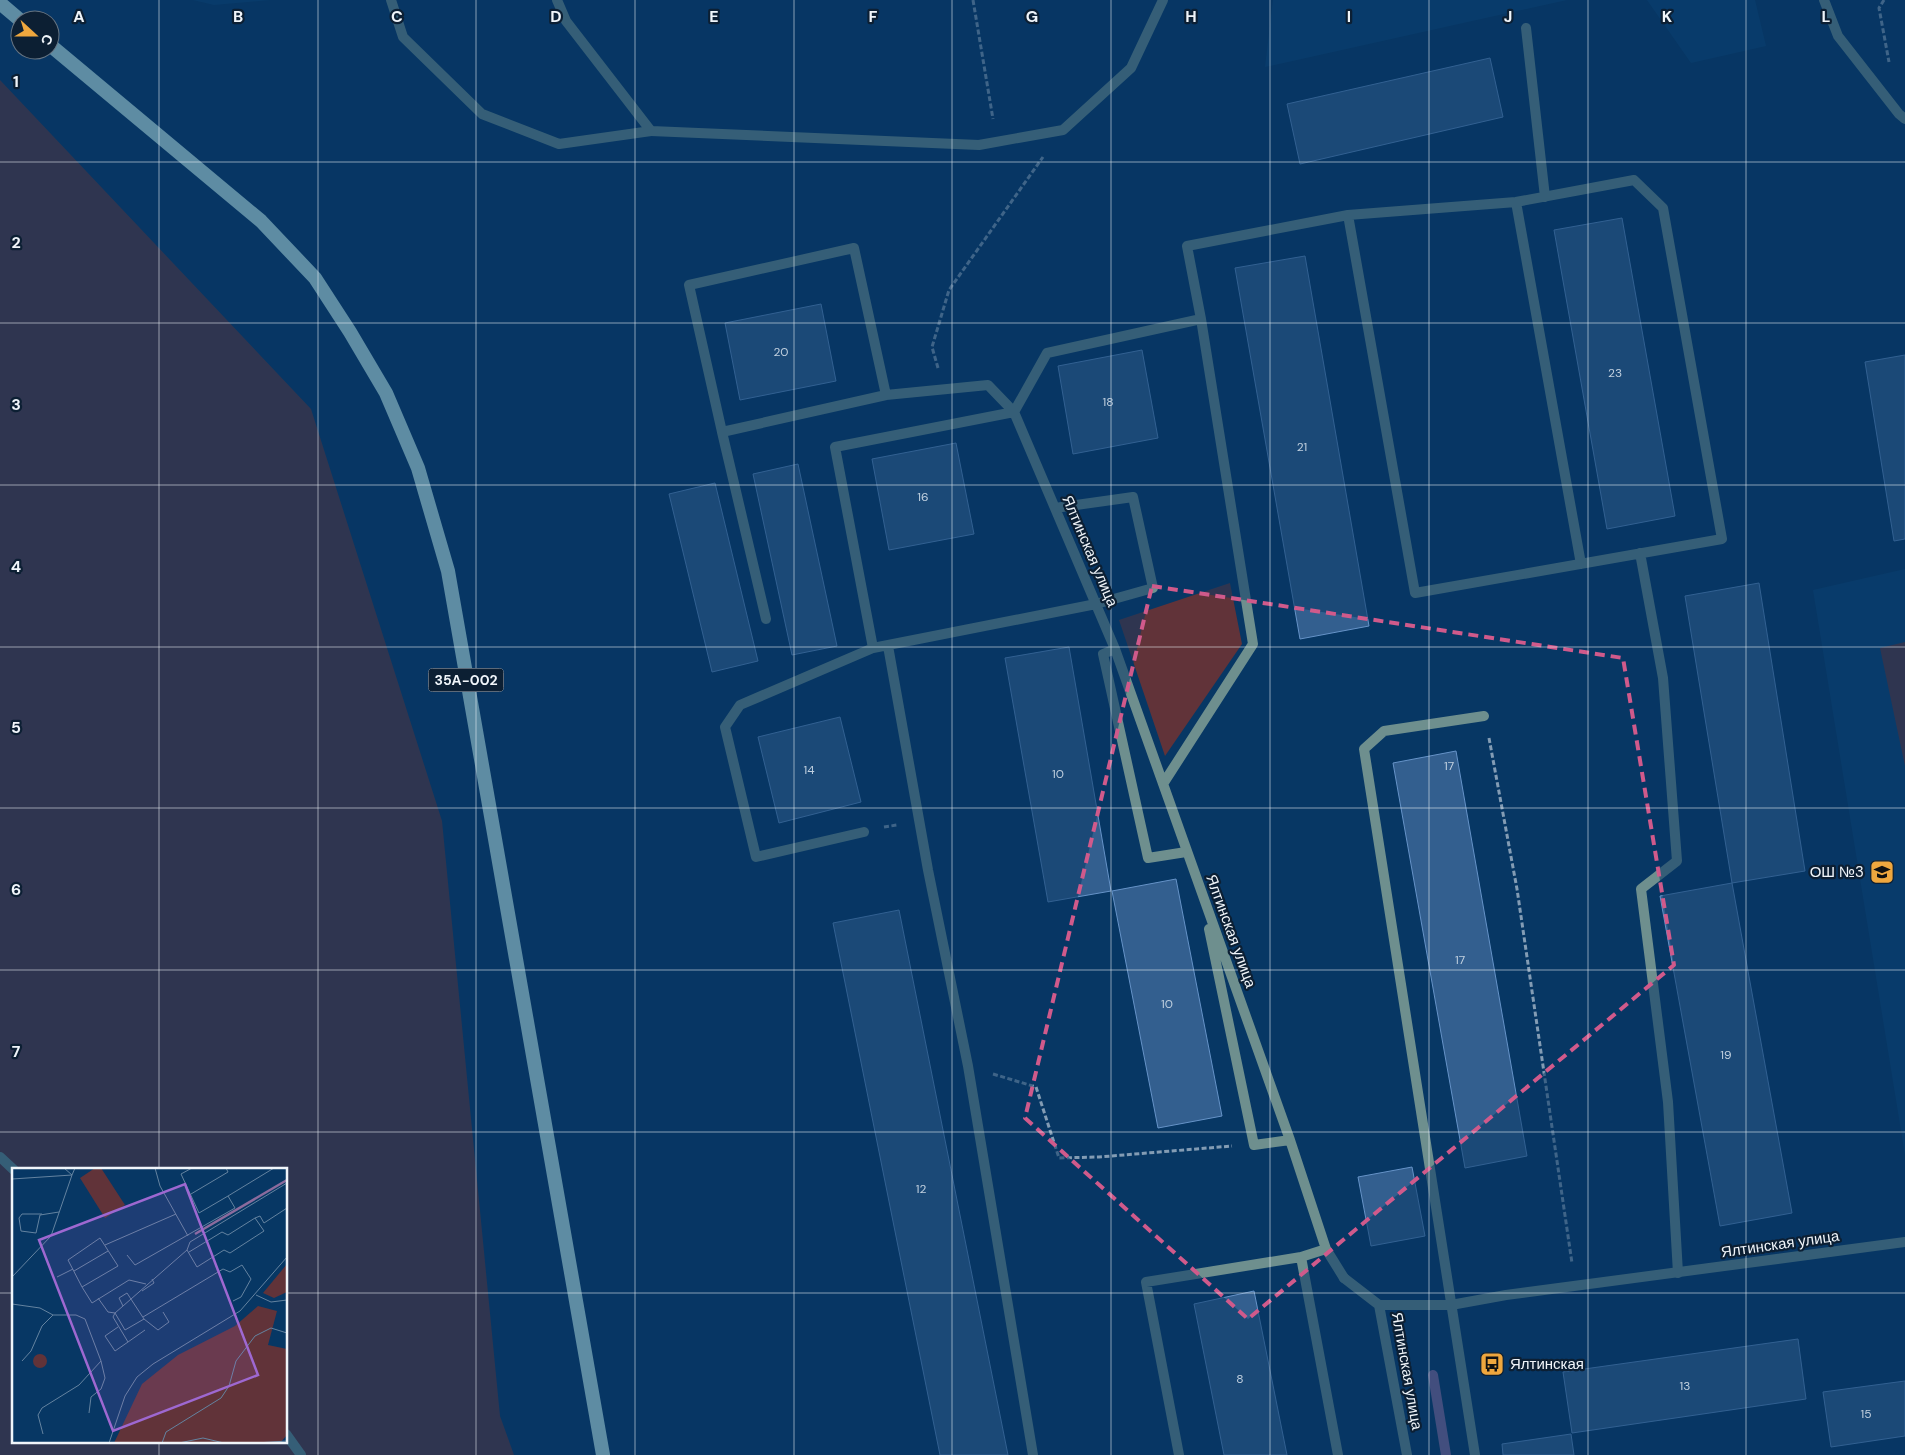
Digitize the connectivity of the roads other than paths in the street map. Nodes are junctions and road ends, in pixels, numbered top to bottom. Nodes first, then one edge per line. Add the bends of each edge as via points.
1 (391, 0) edge
2 (557, 0) edge
3 (1163, 0) edge
4 (1824, 0) edge
5 (0, 3) edge
6 (10, 12) edge
7 (1526, 28) dead end
8 (60, 53) edge
9 (1905, 119) edge
10 (651, 131) junction
11 (1545, 197) junction
12 (1516, 202) junction
13 (1348, 215) junction
14 (1201, 319) junction
15 (886, 395) junction
16 (1014, 412) junction
17 (722, 432) junction
18 (1056, 508) junction
19 (1640, 554) junction
20 (1581, 564) junction
21 (1096, 604) junction
22 (766, 619) dead end
23 (888, 646) junction
24 (873, 648) junction
25 (1115, 649) junction
26 (1484, 716) road end
27 (1162, 784) junction
28 (864, 832) dead end
29 (1186, 852) junction
30 (1201, 892) junction
31 (1290, 1140) junction
32 (0, 1157) edge
33 (12, 1168) edge
34 (1905, 1242) edge
35 (1326, 1248) junction
36 (1302, 1257) junction
37 (1678, 1273) junction
38 (1380, 1305) junction
39 (1451, 1305) junction
40 (288, 1437) edge
41 (301, 1455) edge
42 (603, 1455) edge
43 (1034, 1455) edge
44 (1179, 1455) edge
45 (1338, 1455) edge
46 (1407, 1455) edge
47 (1475, 1455) edge

1 - 10 street via 403,37 482,114 559,144
2 - 10 street via 566,21
3 - 10 street via 1131,68 1063,130 979,144
4 - 9 street via 1838,36
5 - 6 highway
7 - 11 street
8 - 42 highway, 35А-002 via 261,221 315,278 386,393 418,468 448,571
11 - 12 street
11 - 19 street via 1634,180 1663,208 1722,539
12 - 13 street
12 - 20 street
13 - 14 street via 1187,246
13 - 20 street via 1415,593
14 - 16 street via 1048,353
14 - 27 street via 1253,644
15 - 16 street via 988,386
15 - 17 street
15 - 17 street via 854,248 689,285
16 - 18 street, Ялтинская улица
16 - 24 street via 835,447
17 - 22 street
18 - 21 street, Ялтинская улица
18 - 21 street via 1133,497 1153,588
19 - 20 street
19 - 37 street via 1663,678 1677,861 1641,889 1668,1102
21 - 23 street
21 - 25 street, Ялтинская улица
23 - 24 street
23 - 43 street via 928,870 968,1066
24 - 28 street via 740,705 725,728 756,857
25 - 27 street, Ялтинская улица
25 - 29 street via 1103,654 1148,858
26 - 39 street via 1384,730 1364,749
27 - 29 street, Ялтинская улица
29 - 30 street, Ялтинская улица
30 - 31 street, Ялтинская улица
30 - 31 street via 1254,1145
31 - 35 street, Ялтинская улица
32 - 33 street
34 - 37 street, Ялтинская улица
35 - 36 street
35 - 38 street, Ялтинская улица via 1344,1278
36 - 44 street via 1146,1282
36 - 45 street
37 - 39 street, Ялтинская улица
38 - 39 street, Ялтинская улица
38 - 46 street, Ялтинская улица
39 - 47 street
40 - 41 street

